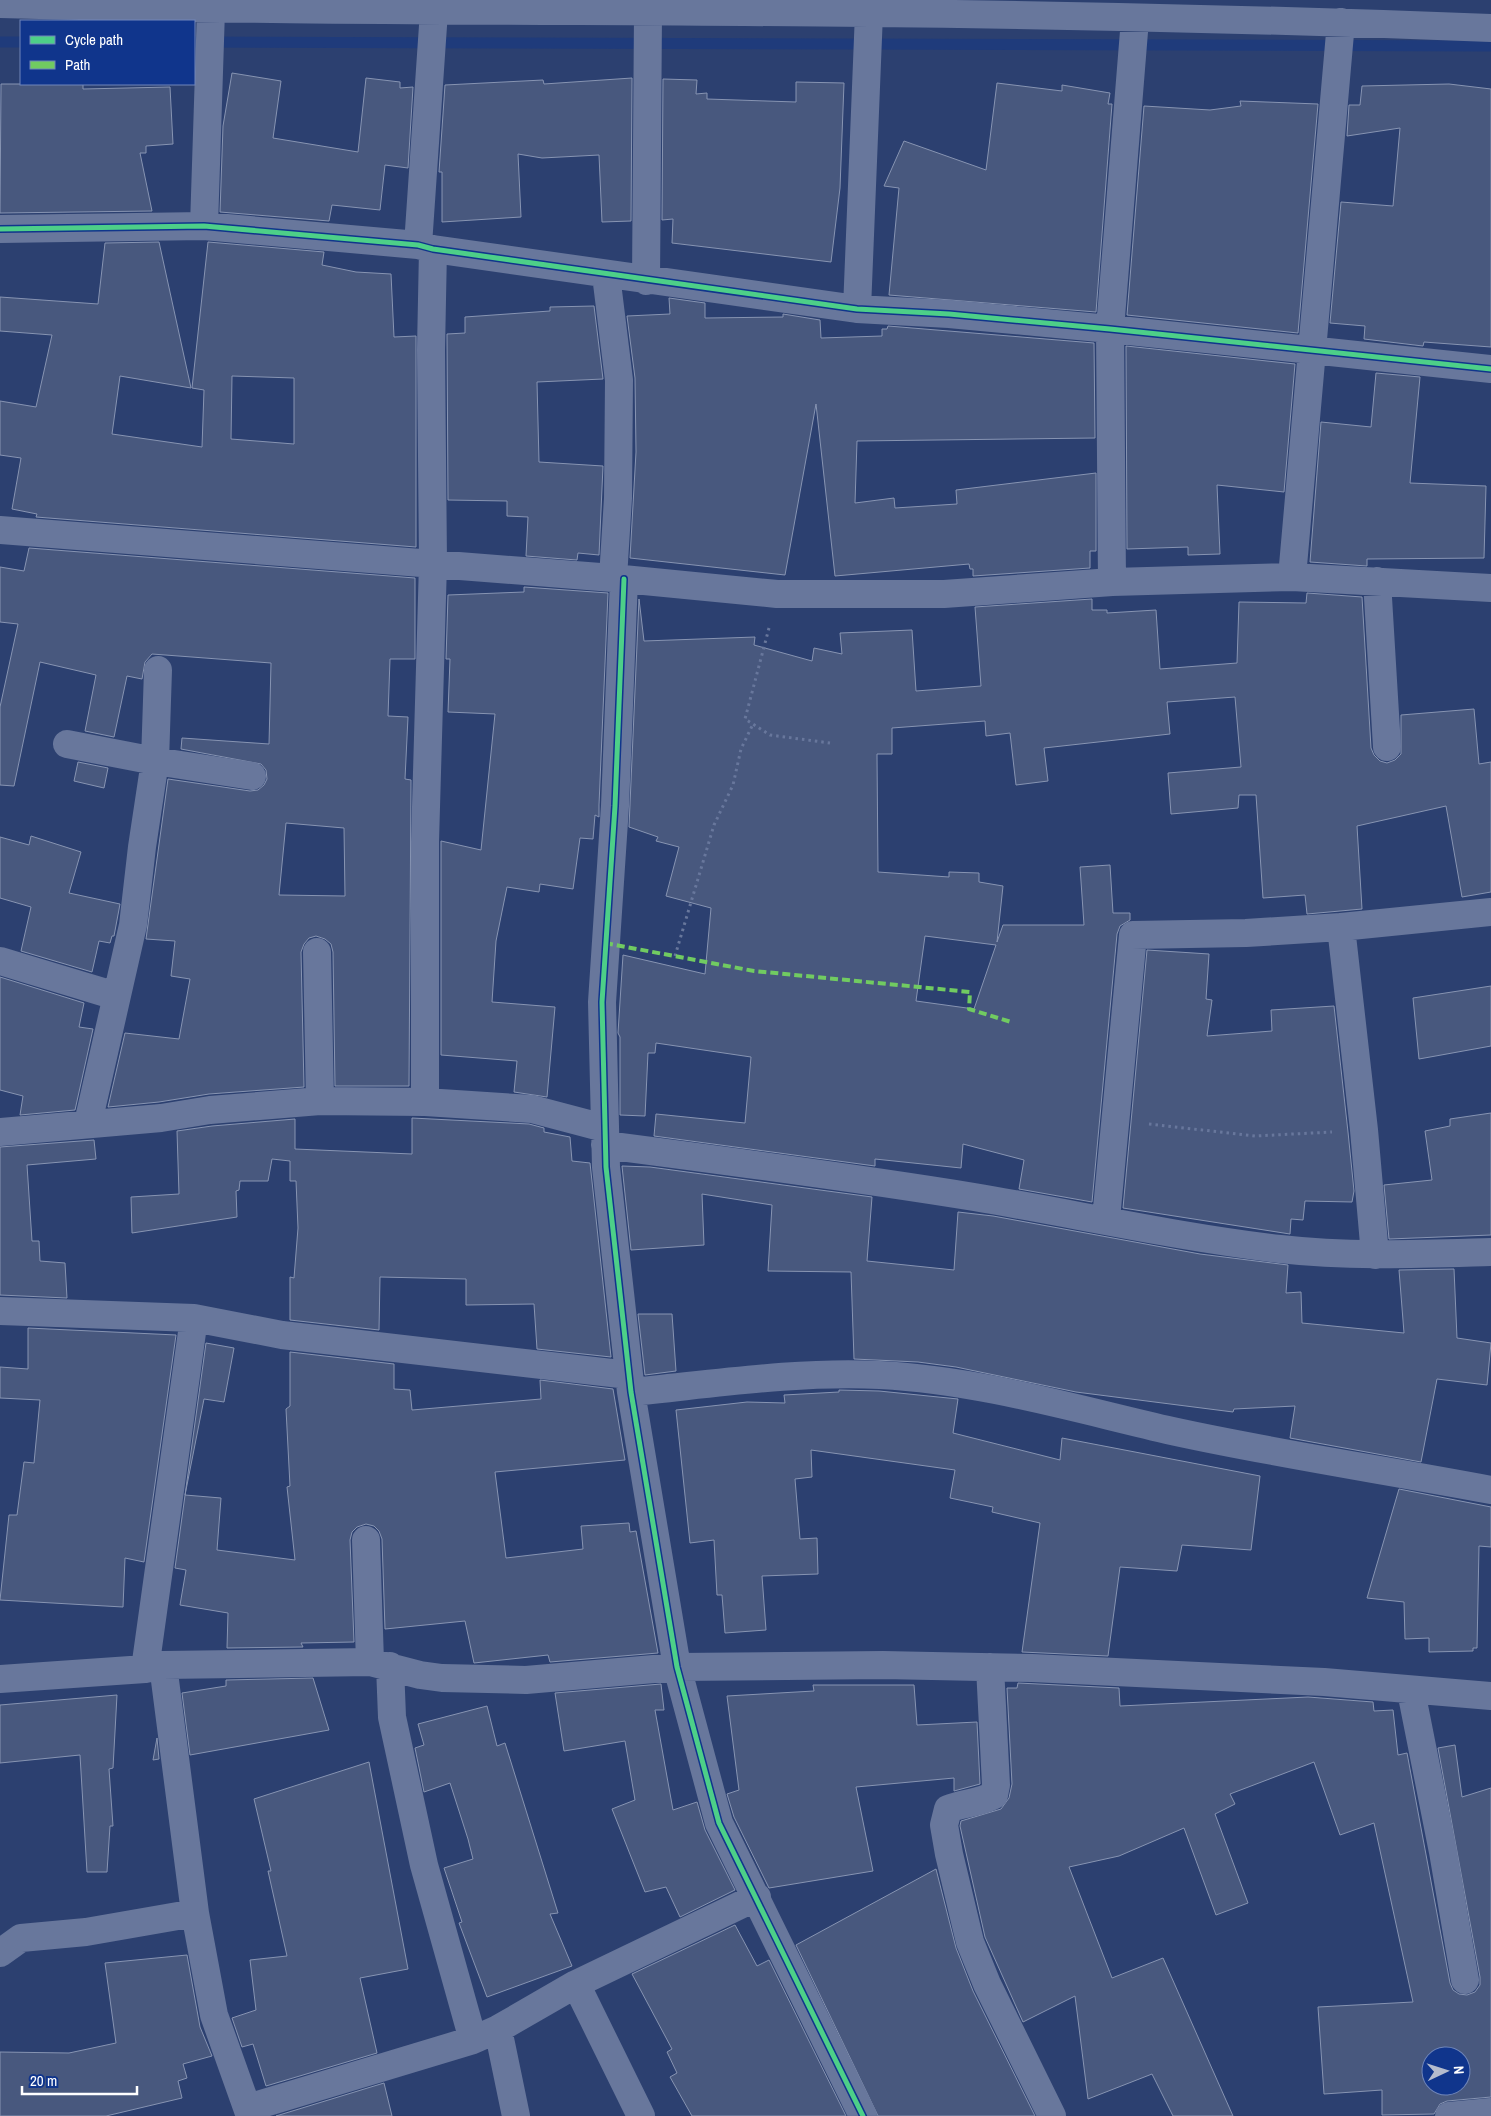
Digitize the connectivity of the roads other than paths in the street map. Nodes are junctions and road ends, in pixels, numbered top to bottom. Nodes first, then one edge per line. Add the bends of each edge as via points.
1 (0, 4) edge
2 (211, 10) junction
3 (434, 11) junction
4 (648, 13) junction
5 (869, 13) junction
6 (1135, 18) junction
7 (1341, 22) junction
8 (1491, 28) edge
9 (204, 226) junction
10 (0, 229) edge
11 (425, 247) junction
12 (606, 275) junction
13 (646, 281) junction
14 (857, 309) junction
15 (1110, 329) junction
16 (1312, 350) junction
17 (1491, 369) edge
18 (0, 530) edge
19 (434, 563) junction
20 (1292, 577) junction
21 (618, 578) junction
22 (1377, 581) junction
23 (1112, 582) junction
24 (1491, 588) edge
25 (158, 670) dead end
26 (67, 744) dead end
27 (1387, 748) dead end
28 (155, 761) junction
29 (252, 776) dead end
30 (1491, 912) edge
31 (1341, 927) junction
32 (317, 952) dead end
33 (0, 961) edge
34 (116, 996) junction
35 (320, 1101) junction
36 (425, 1102) junction
37 (88, 1123) junction
38 (0, 1132) edge
39 (604, 1136) junction
40 (1106, 1220) junction
41 (1491, 1252) edge
42 (1375, 1256) junction
43 (0, 1311) edge
44 (194, 1318) junction
45 (630, 1383) junction
46 (1491, 1490) edge
47 (366, 1540) dead end
48 (380, 1664) junction
49 (154, 1667) junction
50 (677, 1667) junction
51 (990, 1667) junction
52 (0, 1679) edge
53 (1411, 1691) junction
54 (1491, 1696) edge
55 (757, 1897) junction
56 (195, 1913) junction
57 (0, 1953) edge
58 (1465, 1980) dead end
59 (576, 1984) junction
60 (498, 2030) junction
61 (473, 2040) junction
62 (249, 2112) edge
63 (1491, 2112) edge
64 (516, 2116) edge
65 (641, 2116) edge
66 (862, 2116) edge
67 (1052, 2116) edge
68 (1449, 2116) edge

1 - 2 street
2 - 3 street
2 - 9 street
3 - 4 street
3 - 11 street
4 - 5 street
4 - 13 street
5 - 6 street
5 - 14 street
6 - 7 street
6 - 15 street
7 - 8 street
7 - 16 street
9 - 10 street
9 - 11 street
11 - 12 street
11 - 19 street
12 - 13 street
12 - 21 street via 619,380
13 - 14 street
14 - 15 street
15 - 16 street
15 - 23 street
16 - 17 street
16 - 20 street
18 - 19 street
19 - 21 street
19 - 36 street via 425,842
20 - 22 street
20 - 23 street
21 - 23 street via 777,594 944,594
21 - 39 street via 615,806 602,1002
22 - 24 street
22 - 27 street
25 - 28 street
26 - 28 street
28 - 29 street
28 - 34 street via 133,925
30 - 31 street
31 - 40 street via 1246,933 1133,934
31 - 42 street
32 - 35 street
33 - 34 street
34 - 37 street
35 - 36 street
35 - 37 street
36 - 39 street via 532,1109
37 - 38 street
39 - 40 street
39 - 45 street
40 - 42 street via 1282,1249
41 - 42 street
43 - 44 street
44 - 45 street via 282,1335
44 - 49 street
45 - 46 street via 831,1374 947,1382 1175,1431
45 - 50 street
47 - 48 street
48 - 49 street
48 - 50 street via 442,1678 526,1680
48 - 61 street via 424,1865
49 - 52 street
49 - 56 street
50 - 51 street
50 - 55 street via 720,1823
51 - 53 street via 1324,1682
51 - 67 street via 994,1795 948,1809 944,1825 970,1942 987,1984
53 - 54 street
53 - 58 street
55 - 59 street
55 - 66 street
56 - 57 street via 86,1932 21,1938
56 - 62 street via 214,2016
59 - 60 street
59 - 65 street
60 - 61 street
60 - 64 street
61 - 62 street
63 - 68 street

